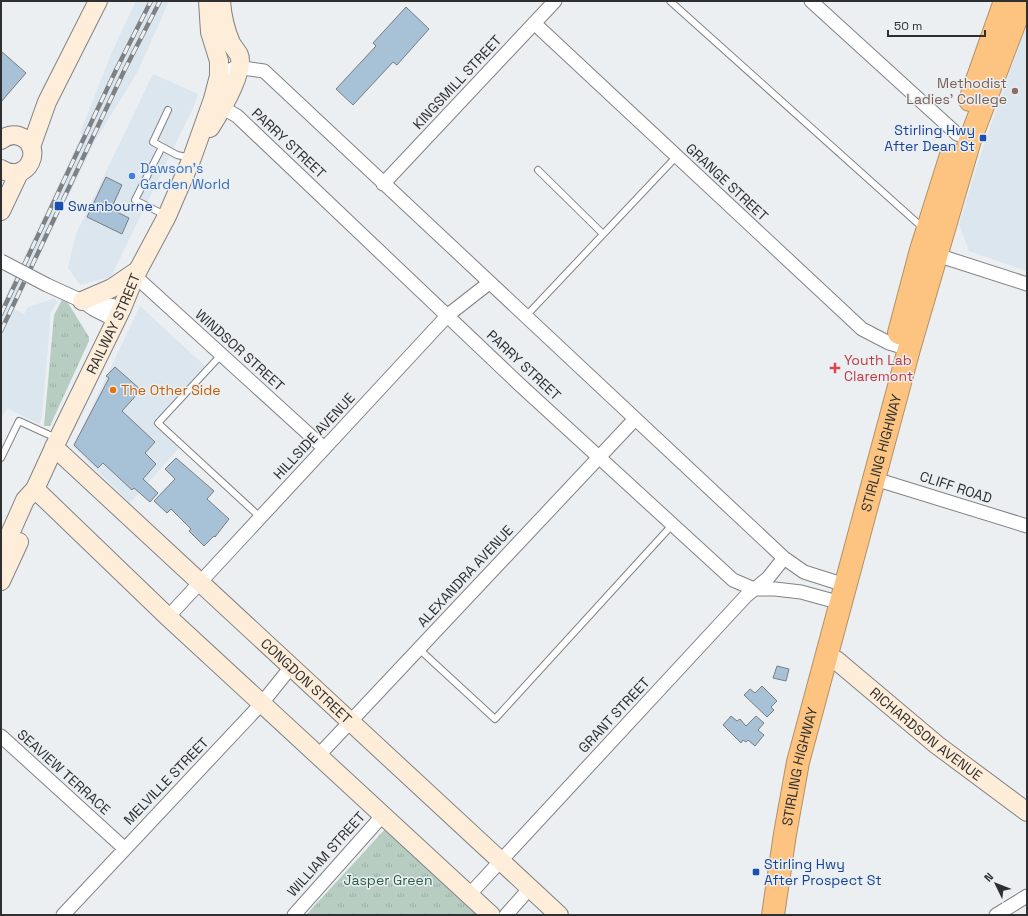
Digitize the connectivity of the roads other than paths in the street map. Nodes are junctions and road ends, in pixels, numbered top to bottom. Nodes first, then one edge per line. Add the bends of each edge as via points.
1 (98, 1) edge
2 (208, 1) edge
3 (221, 1) edge
4 (670, 1) edge
5 (811, 1) edge
6 (1005, 1) edge
7 (1024, 1) edge
8 (547, 4) edge
9 (534, 23) junction
10 (240, 62) junction
11 (219, 76) junction
12 (218, 104) junction
13 (168, 110) dead end
14 (964, 137) junction
15 (1, 140) edge
16 (27, 142) junction
17 (162, 147) junction
18 (676, 156) junction
19 (192, 158) junction
20 (538, 170) dead end
21 (6, 174) edge
22 (383, 184) junction
23 (1, 211) edge
24 (167, 216) junction
25 (926, 231) junction
26 (604, 234) junction
27 (937, 255) junction
28 (1, 261) edge
29 (137, 273) junction
30 (489, 283) junction
31 (1027, 284) edge
32 (82, 301) junction
33 (119, 314) junction
34 (448, 315) junction
35 (526, 316) junction
36 (902, 348) junction
37 (221, 355) junction
38 (635, 420) junction
39 (56, 443) junction
40 (324, 448) junction
41 (600, 456) junction
42 (1, 458) edge
43 (875, 479) junction
44 (35, 489) junction
45 (260, 517) junction
46 (673, 524) junction
47 (1027, 526) edge
48 (1, 554) edge
49 (784, 558) junction
50 (1, 581) edge
51 (200, 583) junction
52 (754, 589) junction
53 (836, 592) junction
54 (168, 617) junction
55 (419, 648) junction
56 (826, 657) junction
57 (291, 667) junction
58 (262, 703) junction
59 (350, 722) junction
60 (1, 736) edge
61 (318, 756) junction
62 (1026, 809) edge
63 (383, 815) junction
64 (124, 848) junction
65 (500, 860) junction
66 (530, 888) junction
67 (469, 894) junction
68 (1027, 896) edge
69 (63, 915) edge
70 (294, 915) edge
71 (491, 915) edge
72 (506, 915) edge
73 (559, 915) edge
74 (758, 915) edge
75 (773, 915) edge
76 (996, 915) edge

1 - 16 street
2 - 11 street, RAILWAY STREET via 210,32 219,61
3 - 10 street via 222,17
4 - 25 lane
5 - 14 street
6 - 14 highway, STIRLING HIGHWAY
7 - 14 highway, STIRLING HIGHWAY
8 - 9 street, KINGSMILL STREET
9 - 18 street, GRANGE STREET
9 - 22 street, KINGSMILL STREET
10 - 11 street
10 - 12 street, RAILWAY STREET
10 - 22 street via 242,60 264,71
11 - 12 street, RAILWAY STREET
12 - 19 street, RAILWAY STREET
12 - 34 street, PARRY STREET via 238,116
13 - 17 lane via 153,142
14 - 25 highway, STIRLING HIGHWAY
14 - 27 highway, STIRLING HIGHWAY
15 - 16 street via 10,135 17,135
16 - 21 street via 32,153 29,165 24,170
17 - 19 lane via 177,155
17 - 24 lane via 135,200
18 - 26 lane
18 - 36 street, GRANGE STREET via 862,329
19 - 24 street, RAILWAY STREET
20 - 26 lane
21 - 23 street
22 - 30 street
24 - 29 street, RAILWAY STREET
25 - 36 highway, STIRLING HIGHWAY
26 - 35 lane
27 - 31 street
27 - 36 highway, STIRLING HIGHWAY
28 - 32 street, bridge
29 - 32 street
29 - 33 street, RAILWAY STREET
29 - 37 street, WINDSOR STREET
30 - 34 street, HILLSIDE AVENUE
30 - 35 street
32 - 33 street via 96,301
33 - 39 street, RAILWAY STREET
34 - 40 street, HILLSIDE AVENUE
34 - 41 street, PARRY STREET via 519,384
35 - 38 street
36 - 43 highway, STIRLING HIGHWAY
36 - 53 highway, STIRLING HIGHWAY
37 - 40 street, WINDSOR STREET
37 - 45 lane via 158,423
38 - 41 street, ALEXANDRA AVENUE
38 - 49 street
39 - 42 lane via 19,421
39 - 44 street, RAILWAY STREET
39 - 51 street, CONGDON STREET
40 - 45 street, HILLSIDE AVENUE
41 - 46 street, PARRY STREET
41 - 55 street, ALEXANDRA AVENUE
43 - 47 street, CLIFF ROAD
43 - 53 highway, STIRLING HIGHWAY
44 - 48 street, RAILWAY STREET via 25,500
44 - 50 street, RAILWAY STREET via 36,504
44 - 54 street
45 - 51 street, HILLSIDE AVENUE
46 - 52 street, PARRY STREET via 733,580
46 - 55 lane via 495,719
49 - 52 street, GRANT STREET via 768,578
49 - 53 street
51 - 54 street, HILLSIDE AVENUE
51 - 57 street, CONGDON STREET
52 - 53 street, PARRY STREET
52 - 65 street, GRANT STREET
53 - 56 highway, STIRLING HIGHWAY
53 - 74 highway, STIRLING HIGHWAY via 781,770
54 - 58 street
55 - 59 street, ALEXANDRA AVENUE
56 - 62 street, RICHARDSON AVENUE via 836,660 937,745
56 - 75 highway, STIRLING HIGHWAY via 794,780
57 - 58 street, MELVILLE STREET
57 - 59 street, CONGDON STREET
58 - 61 street
58 - 64 street, MELVILLE STREET
59 - 61 street, ALEXANDRA AVENUE
59 - 65 street, CONGDON STREET
60 - 64 street, SEAVIEW TERRACE
61 - 63 street
63 - 67 street
63 - 70 street, WILLIAM STREET
64 - 69 street, MELVILLE STREET
65 - 66 street, CONGDON STREET
65 - 67 street, GRANT STREET
66 - 72 street
66 - 73 street, CONGDON STREET
67 - 71 street
68 - 76 street

